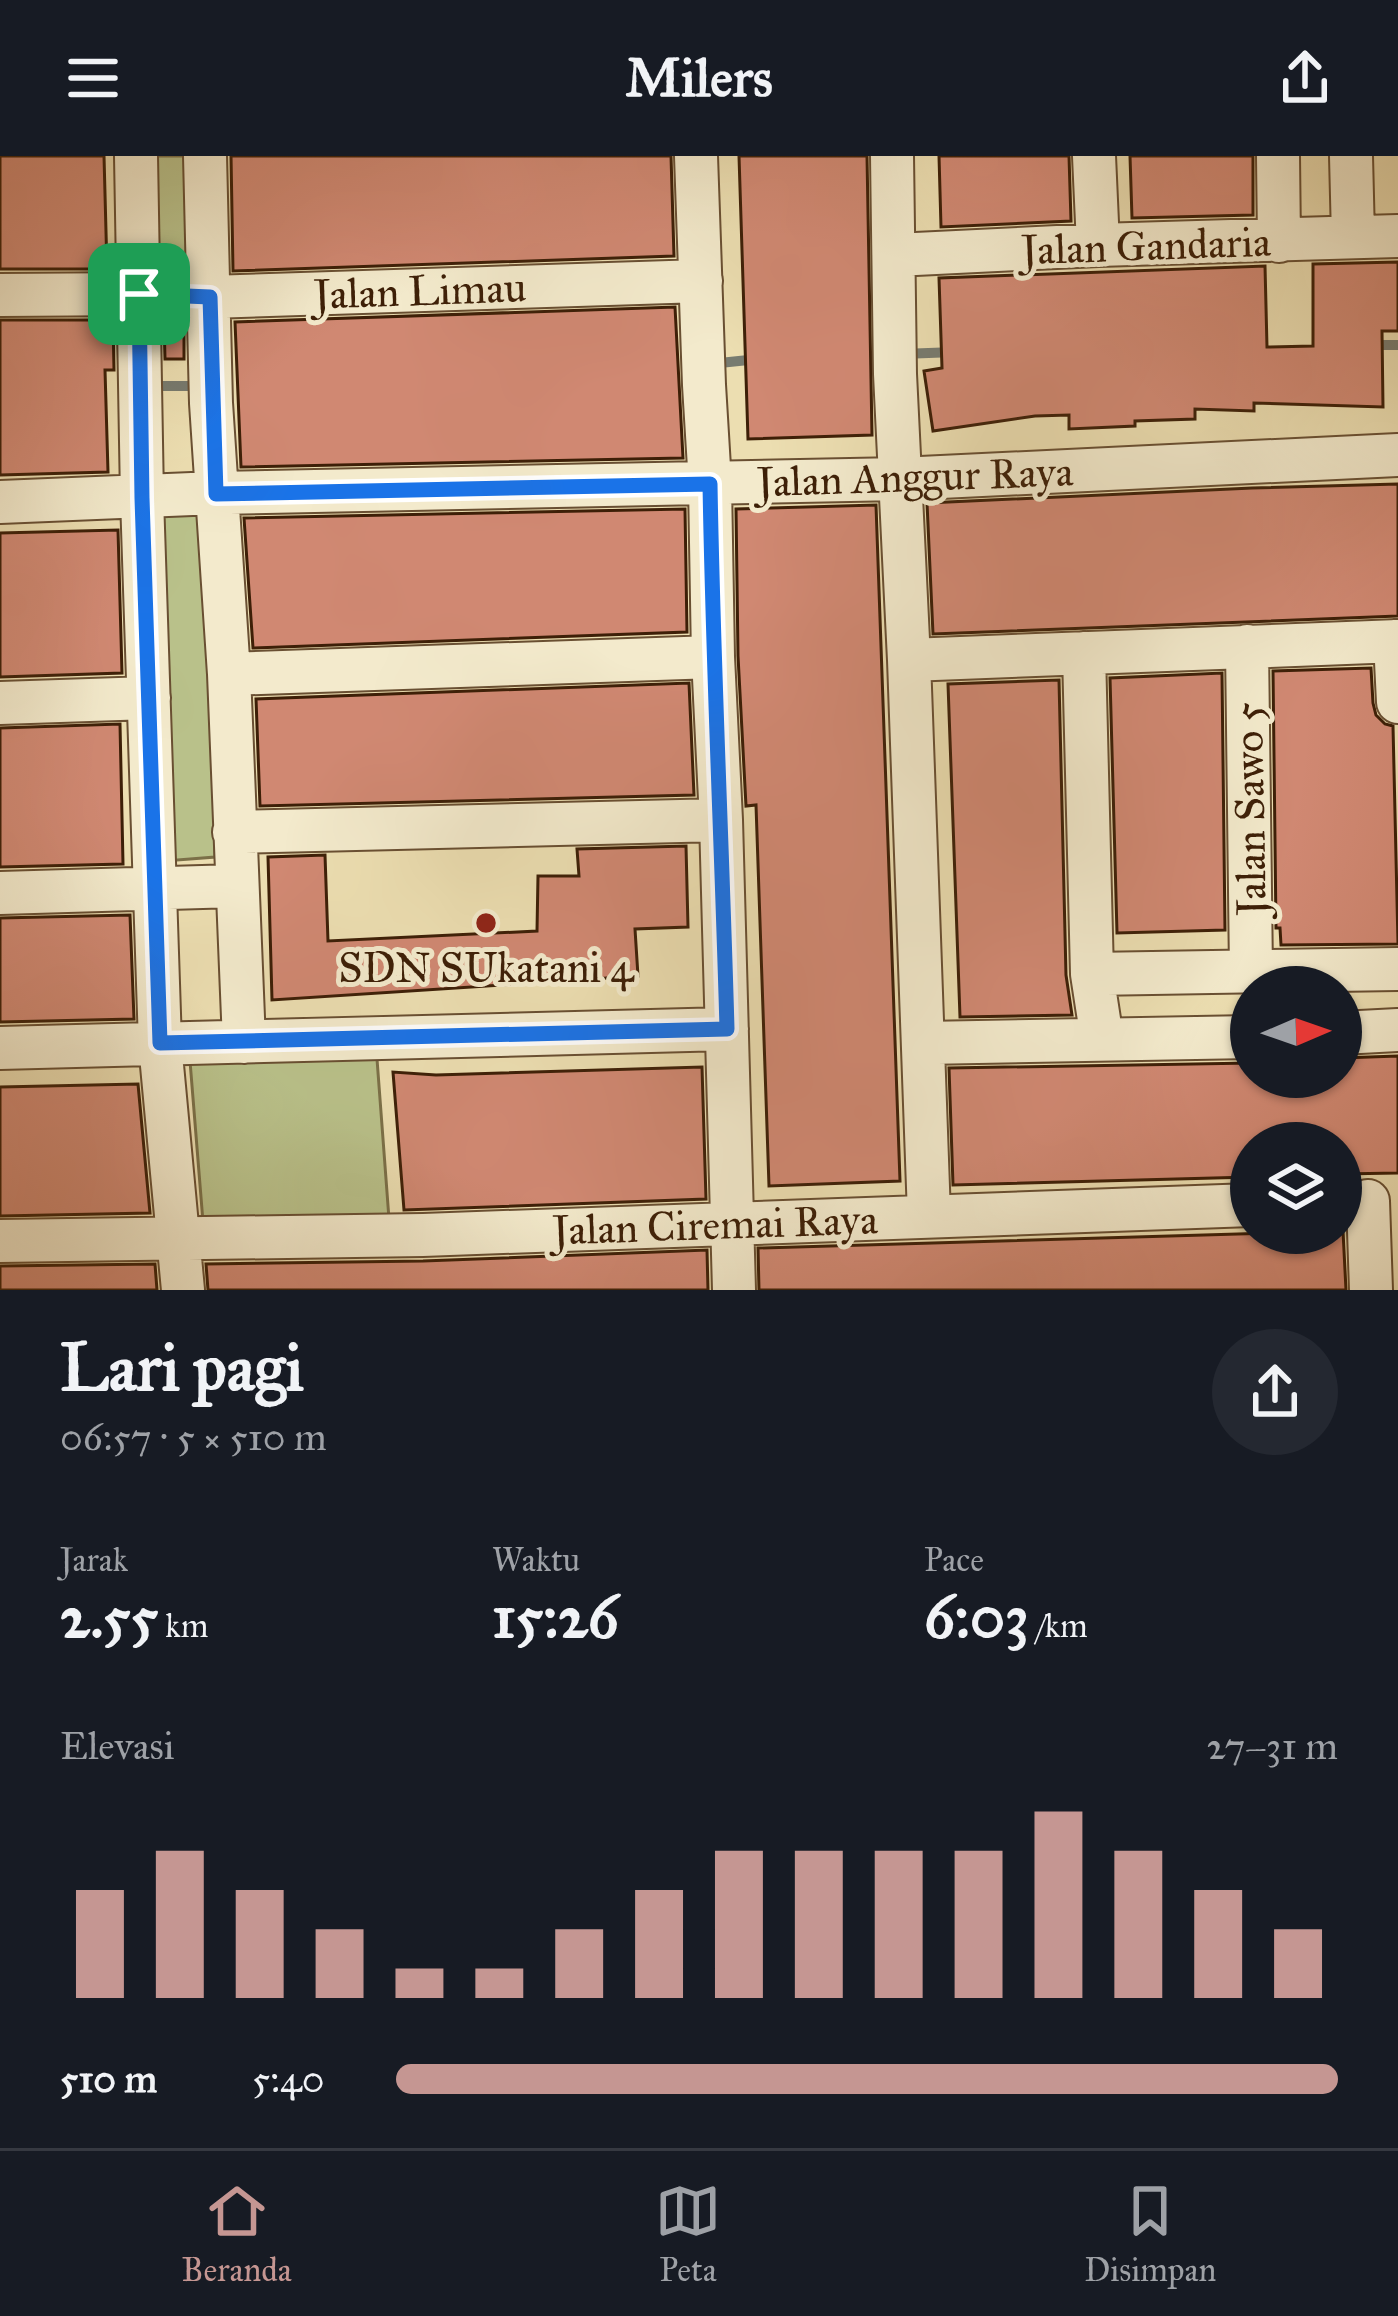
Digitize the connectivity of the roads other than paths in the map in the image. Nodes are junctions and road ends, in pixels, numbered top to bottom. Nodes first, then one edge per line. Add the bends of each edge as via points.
1 (136, 156) edge
2 (205, 156) edge
3 (696, 156) edge
4 (892, 156) edge
5 (1094, 156) edge
6 (1278, 156) edge
7 (1351, 156) edge
8 (1398, 236) edge
9 (1353, 237) junction
10 (1279, 241) junction
11 (1098, 245) junction
12 (895, 255) junction
13 (700, 281) junction
14 (139, 294) junction
15 (0, 295) edge
16 (210, 297) junction
17 (1398, 455) edge
18 (900, 479) junction
19 (710, 484) junction
20 (216, 494) junction
21 (142, 498) junction
22 (0, 502) edge
23 (1397, 641) edge
24 (1247, 646) junction
25 (1084, 653) junction
26 (712, 658) junction
27 (909, 660) junction
28 (229, 674) junction
29 (149, 698) junction
30 (1398, 702) edge
31 (0, 703) edge
32 (721, 820) junction
33 (234, 832) junction
34 (236, 886) junction
35 (155, 889) junction
36 (0, 892) edge
37 (1251, 966) edge
38 (1398, 969) edge
39 (1362, 970) edge
40 (1230, 972) edge
41 (1092, 974) junction
42 (727, 1029) junction
43 (1398, 1030) edge
44 (1362, 1032) edge
45 (1230, 1036) edge
46 (1102, 1039) junction
47 (244, 1042) junction
48 (924, 1042) junction
49 (160, 1043) junction
50 (0, 1048) edge
51 (1369, 1201) edge
52 (1230, 1205) edge
53 (929, 1215) junction
54 (732, 1224) junction
55 (180, 1238) junction
56 (0, 1241) edge
57 (183, 1290) edge
58 (734, 1290) edge
59 (1371, 1290) edge

1 - 14 street
2 - 16 street
3 - 13 street
4 - 12 street
5 - 11 street
6 - 10 street
7 - 9 street
8 - 9 street, Jalan Gandaria
9 - 10 street, Jalan Gandaria
10 - 11 street, Jalan Gandaria
11 - 12 street, Jalan Gandaria
12 - 18 street
13 - 16 street, Jalan Limau
13 - 19 street
14 - 15 street, Jalan Limau
14 - 16 street, Jalan Limau
14 - 21 street
16 - 20 street
17 - 18 street, Jalan Anggur Raya
18 - 19 street, Jalan Anggur Raya
18 - 27 street
19 - 20 street, Jalan Anggur Raya
19 - 26 street
20 - 21 street, Jalan Anggur Raya
20 - 28 street
21 - 22 street, Jalan Anggur Raya
21 - 29 street
23 - 24 street
23 - 30 street
24 - 25 street
24 - 37 street, Jalan Sawo 5
25 - 27 street
25 - 41 street
26 - 28 street
26 - 32 street
27 - 48 street
28 - 33 street
29 - 31 street
29 - 35 street
32 - 33 street
32 - 42 street
33 - 34 street
34 - 35 street
34 - 47 street
35 - 36 street
35 - 49 street
38 - 39 street
40 - 41 street
41 - 46 street
42 - 47 street
42 - 54 street
43 - 44 street
45 - 46 street
46 - 48 street
47 - 49 street
48 - 53 street
49 - 50 street
49 - 55 street
51 - 59 street
52 - 53 street, Jalan Ciremai Raya
53 - 54 street, Jalan Ciremai Raya
54 - 55 street, Jalan Ciremai Raya
54 - 58 street
55 - 56 street, Jalan Ciremai Raya
55 - 57 street

